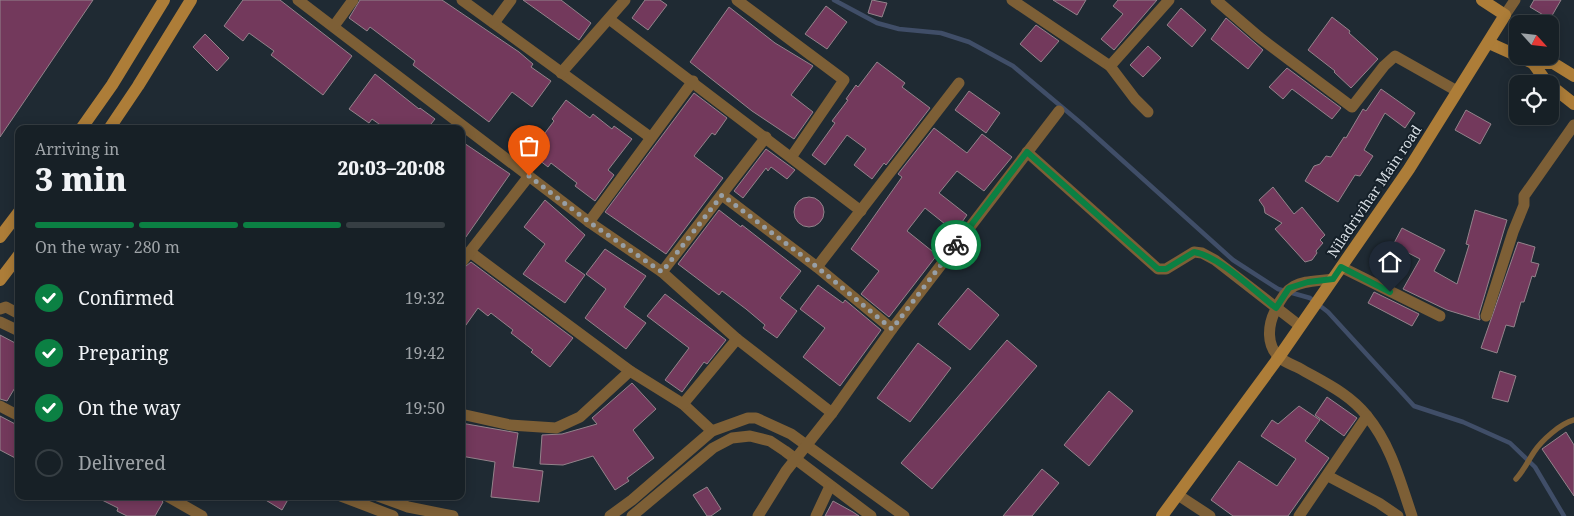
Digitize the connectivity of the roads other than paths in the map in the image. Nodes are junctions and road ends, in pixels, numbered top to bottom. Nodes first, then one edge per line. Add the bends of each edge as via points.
1 (164, 0) edge
2 (191, 0) edge
3 (298, 0) edge
4 (353, 0) edge
5 (462, 0) edge
6 (511, 0) edge
7 (625, 0) edge
8 (737, 0) edge
9 (1012, 0) edge
10 (1169, 0) edge
11 (1216, 0) edge
12 (1482, 0) edge
13 (1515, 0) edge
14 (1505, 15) junction
15 (609, 19) junction
16 (494, 23) junction
17 (334, 26) junction
18 (1489, 43) junction
19 (1509, 52) edge
20 (1535, 65) edge
21 (1557, 65) edge
22 (1110, 66) junction
23 (561, 72) junction
24 (1542, 75) edge
25 (1574, 76) edge
26 (693, 81) junction
27 (959, 83) dead end
28 (1457, 91) junction
29 (1559, 92) edge
30 (1574, 104) edge
31 (1059, 111) dead end
32 (1148, 112) dead end
33 (454, 119) junction
34 (84, 125) edge
35 (112, 125) edge
36 (450, 125) edge
37 (462, 125) edge
38 (1574, 125) edge
39 (465, 127) edge
40 (650, 137) junction
41 (766, 137) junction
42 (1027, 152) junction
43 (792, 156) junction
44 (529, 176) junction
45 (722, 195) junction
46 (861, 211) junction
47 (15, 217) edge
48 (589, 222) junction
49 (0, 237) edge
50 (470, 252) junction
51 (465, 258) edge
52 (15, 261) edge
53 (817, 267) junction
54 (1341, 267) junction
55 (662, 272) junction
56 (1333, 279) junction
57 (0, 280) edge
58 (1276, 308) junction
59 (0, 309) edge
60 (15, 312) edge
61 (1440, 316) dead end
62 (1486, 316) dead end
63 (0, 322) edge
64 (1302, 323) junction
65 (15, 329) edge
66 (892, 329) junction
67 (737, 339) junction
68 (1279, 357) junction
69 (630, 371) junction
70 (683, 404) junction
71 (0, 406) edge
72 (832, 413) junction
73 (15, 414) edge
74 (465, 415) edge
75 (1367, 416) junction
76 (1574, 420) edge
77 (712, 431) junction
78 (806, 445) junction
79 (796, 459) junction
80 (1328, 476) junction
81 (1516, 478) dead end
82 (830, 486) junction
83 (1178, 495) junction
84 (177, 500) edge
85 (351, 500) edge
86 (389, 500) edge
87 (202, 516) edge
88 (393, 516) edge
89 (454, 516) edge
90 (610, 516) edge
91 (632, 516) edge
92 (758, 516) edge
93 (816, 516) edge
94 (871, 516) edge
95 (904, 516) edge
96 (1162, 516) edge
97 (1210, 516) edge
98 (1299, 516) edge
99 (1398, 516) edge
100 (1412, 516) edge

1 - 34 street
2 - 35 street
3 - 17 street
4 - 17 street
5 - 16 street
6 - 16 street
7 - 15 street
8 - 43 street via 844,80
9 - 22 street
10 - 22 street
11 - 28 street via 1352,107 1395,56
12 - 14 street
13 - 14 street, Niladrivihar Main road
14 - 18 street, Niladrivihar Main road
15 - 23 street
15 - 26 street
16 - 23 street
17 - 33 street
18 - 19 street
18 - 28 street, Niladrivihar Main road
20 - 24 street
21 - 25 street
22 - 32 street via 1134,99
23 - 40 street
26 - 40 street
26 - 41 street
27 - 46 street
28 - 54 street, Niladrivihar Main road via 1409,170
29 - 30 street
31 - 42 street
33 - 36 street
33 - 37 street
38 - 62 street via 1524,196
39 - 44 street
40 - 48 street
41 - 43 street
41 - 45 street
42 - 58 street via 1158,269 1166,269 1194,252 1202,253
42 - 66 street
43 - 46 street
44 - 48 street
44 - 50 street
45 - 53 street
45 - 55 street
46 - 53 street
47 - 49 street
48 - 55 street
50 - 51 street
50 - 69 street
52 - 57 street
53 - 66 street
54 - 56 street, Niladrivihar Main road
54 - 61 street
55 - 67 street
56 - 58 street via 1289,288
56 - 64 street, Niladrivihar Main road
58 - 64 street
58 - 68 street via 1269,339
59 - 60 street via 6,307
63 - 65 street
64 - 68 street, Niladrivihar Main road
66 - 72 street
67 - 70 street
67 - 72 street
68 - 75 street via 1353,399
68 - 83 street, Niladrivihar Main road
69 - 70 street
69 - 74 street via 580,417 556,428 510,425
70 - 77 street
71 - 73 street
72 - 78 street
75 - 80 street
75 - 100 street via 1383,438 1398,471
76 - 81 lane via 1565,423 1534,451 1526,468
77 - 78 street via 738,419 756,418 791,434
77 - 90 street
78 - 79 street
78 - 95 street
79 - 82 street
79 - 91 street via 770,441 750,436 732,438 713,448
79 - 92 street
80 - 98 street
80 - 99 street
82 - 93 street
82 - 94 street
83 - 96 street, Niladrivihar Main road
83 - 97 street
84 - 87 street
85 - 88 street
86 - 89 street

